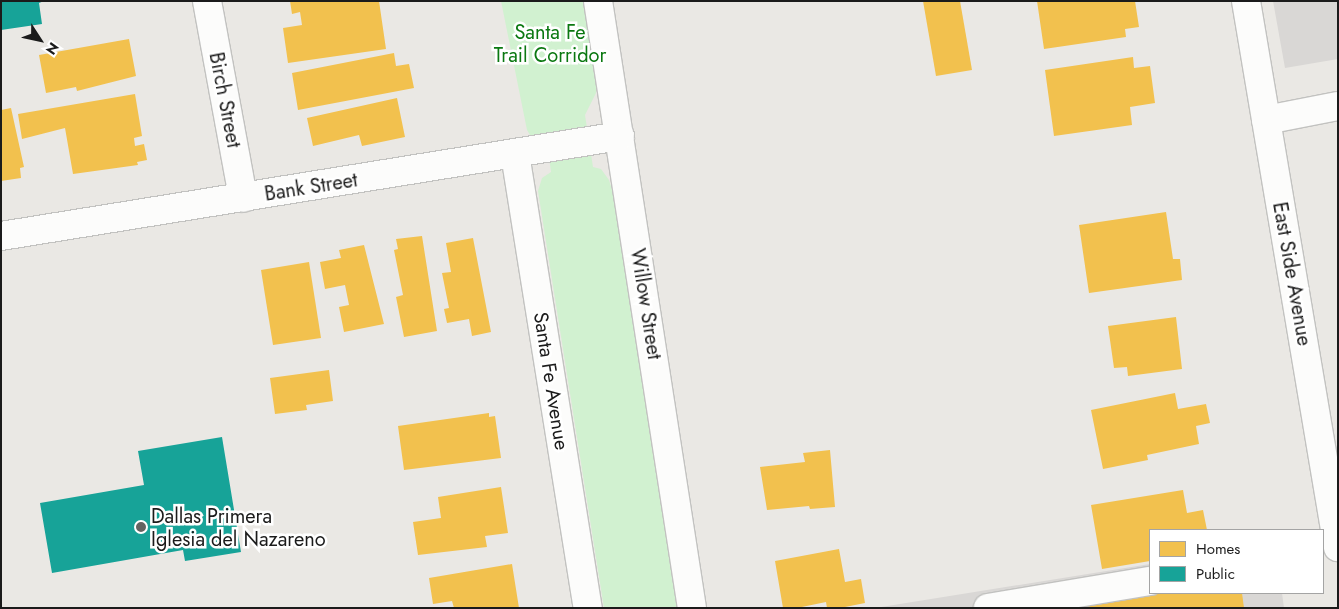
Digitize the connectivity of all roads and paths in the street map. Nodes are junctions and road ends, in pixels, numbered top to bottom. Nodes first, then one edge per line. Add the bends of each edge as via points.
1 (206, 1) edge
2 (598, 1) edge
3 (1246, 1) edge
4 (1338, 106) edge
5 (1266, 120) junction
6 (620, 136) junction
7 (515, 154) junction
8 (243, 198) junction
9 (1, 236) edge
10 (1335, 511) edge
11 (1338, 548) edge
12 (1324, 550) edge
13 (1149, 581) edge
14 (588, 608) edge
15 (692, 608) edge
16 (988, 608) edge

1 - 8 street, Birch Street
2 - 6 street, Willow Street
3 - 5 street, East Side Avenue
4 - 5 street
5 - 10 street, East Side Avenue
6 - 7 street, Bank Street
6 - 15 street, Willow Street
7 - 8 street, Bank Street
7 - 14 street, Santa Fe Avenue
8 - 9 street, Bank Street
10 - 11 street, East Side Avenue
11 - 12 street
13 - 16 street

